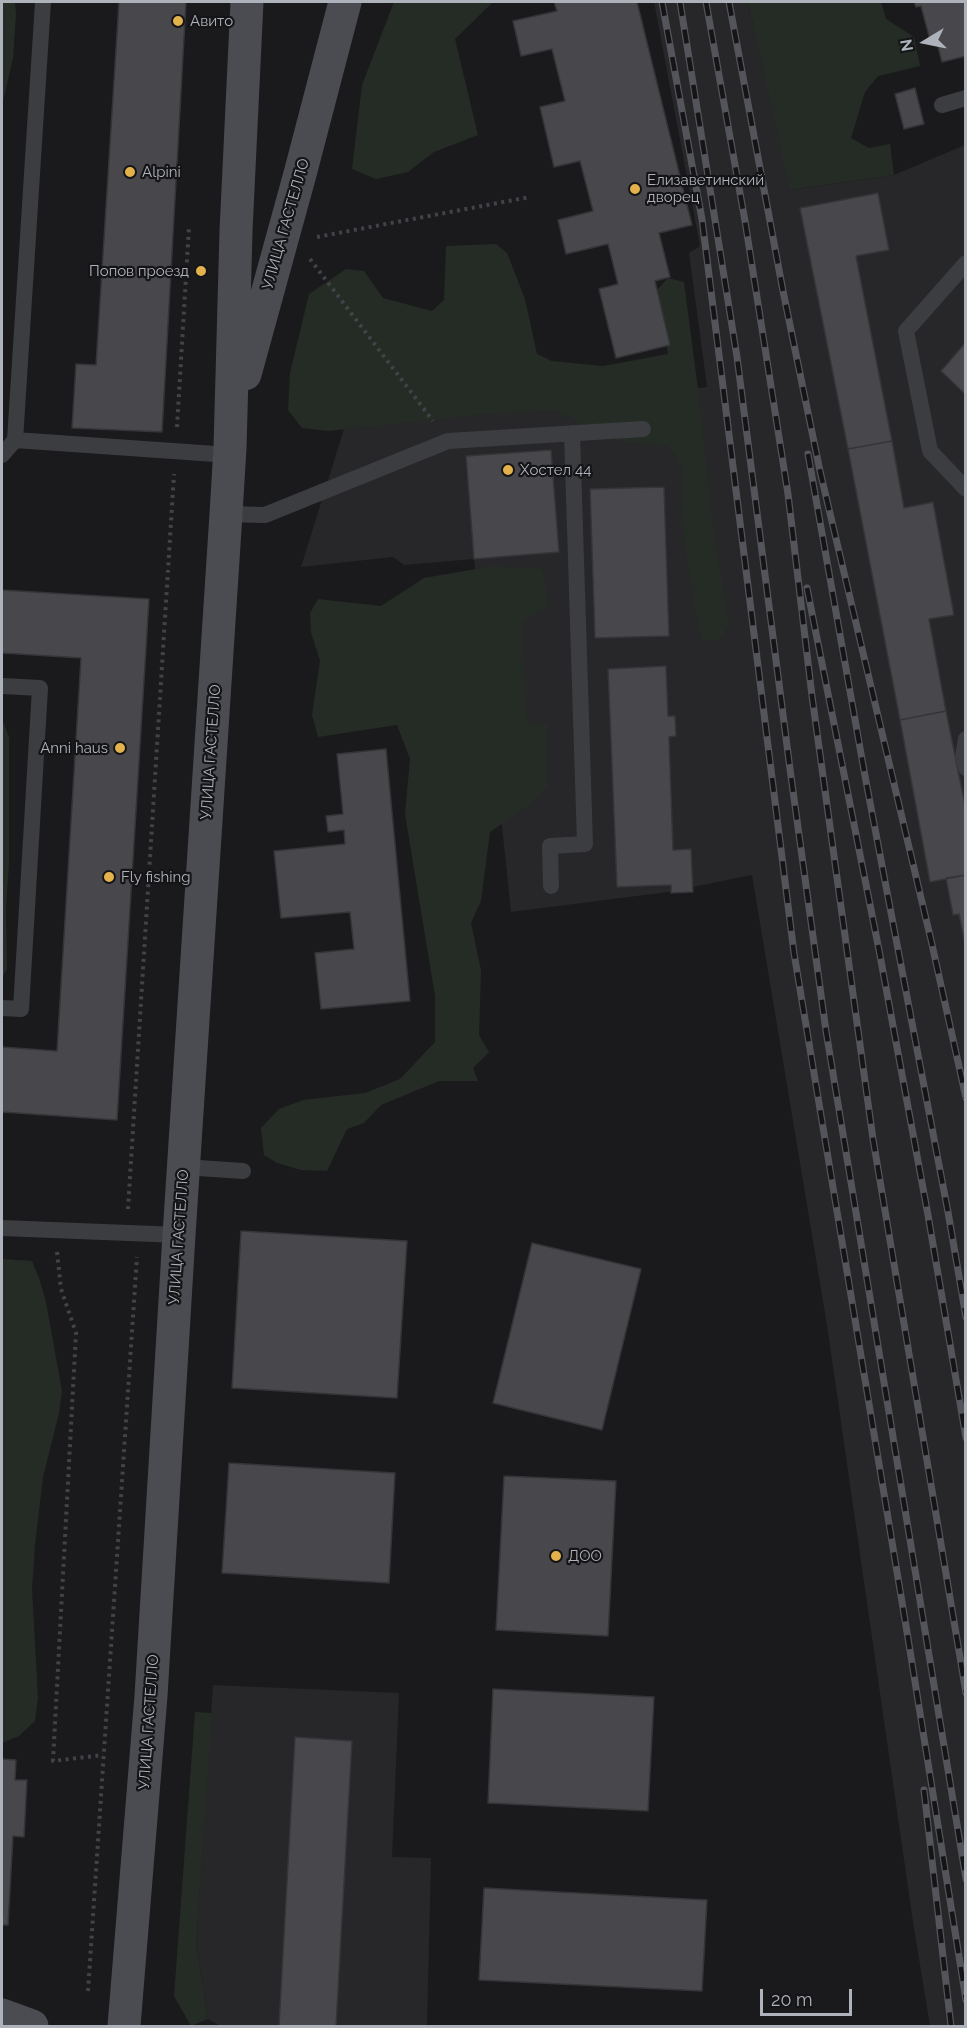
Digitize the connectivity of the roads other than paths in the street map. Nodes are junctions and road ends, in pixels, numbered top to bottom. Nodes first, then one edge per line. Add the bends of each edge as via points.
1 (43, 2) edge
2 (247, 2) edge
3 (345, 2) edge
4 (966, 99) edge
5 (942, 105) dead end
6 (966, 263) edge
7 (643, 429) dead end
8 (572, 434) junction
9 (15, 440) junction
10 (230, 451) junction
11 (2, 455) edge
12 (966, 489) edge
13 (226, 514) junction
14 (2, 686) edge
15 (966, 739) edge
16 (966, 768) edge
17 (551, 886) dead end
18 (2, 1008) edge
19 (183, 1167) junction
20 (243, 1171) dead end
21 (2, 1228) edge
22 (179, 1235) junction
23 (2, 2014) edge
24 (32, 2026) edge
25 (124, 2026) edge

1 - 9 lane
2 - 10 street, УЛИЦА ГАСТЕЛЛО
3 - 10 street, УЛИЦА ГАСТЕЛЛО via 249,354
4 - 5 lane
6 - 12 lane via 906,331 930,451
7 - 8 lane
8 - 13 lane via 448,441 265,515
8 - 17 lane via 585,844 550,846
9 - 10 lane
9 - 11 lane
10 - 13 street, УЛИЦА ГАСТЕЛЛО
13 - 19 street, УЛИЦА ГАСТЕЛЛО
14 - 18 lane via 40,688 21,1009
15 - 16 lane
19 - 20 lane
19 - 22 street, УЛИЦА ГАСТЕЛЛО
21 - 22 lane
22 - 25 street, УЛИЦА ГАСТЕЛЛО via 151,1696
23 - 24 street

